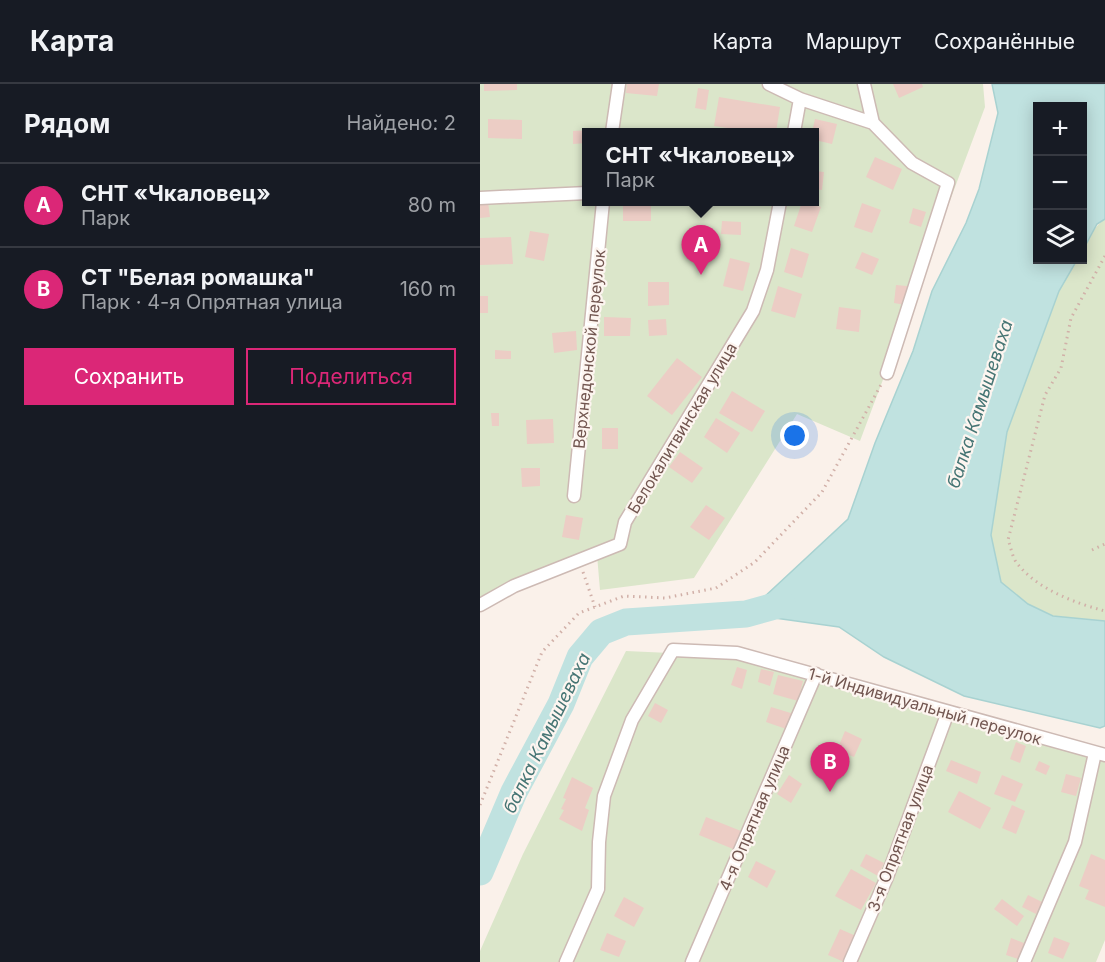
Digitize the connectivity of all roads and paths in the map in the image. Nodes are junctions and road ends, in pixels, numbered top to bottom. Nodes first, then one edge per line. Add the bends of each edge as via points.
1 (619, 84) edge
2 (769, 84) edge
3 (864, 84) edge
4 (800, 99) junction
5 (873, 123) junction
6 (613, 128) edge
7 (795, 128) edge
8 (582, 194) edge
9 (480, 198) edge
10 (603, 206) edge
11 (779, 206) edge
12 (1105, 256) edge
13 (887, 373) joint
14 (574, 496) dead end
15 (1105, 544) edge
16 (1092, 550) dead end
17 (579, 560) junction
18 (480, 605) edge
19 (595, 607) junction
20 (1105, 611) edge
21 (816, 674) junction
22 (948, 712) junction
23 (1100, 754) edge
24 (480, 805) edge
25 (566, 962) edge
26 (692, 962) edge
27 (850, 962) edge
28 (1024, 962) edge

1 - 6 street
2 - 4 street
3 - 5 street
4 - 5 street
4 - 7 street
5 - 13 street via 912,163 948,183
8 - 9 street
10 - 14 street, Верхнедонской переулок
11 - 17 street, Белокалитвинская улица via 767,270 753,311 625,522 620,544
12 - 20 path via 1071,318 1061,368 1045,395 1008,540 1016,562 1040,582 1070,602
13 - 19 path via 822,492 755,562 716,588 665,598 624,596
15 - 16 path
17 - 18 street, Белокалитвинская улица via 514,586
17 - 19 path
19 - 24 path via 579,613 542,652
21 - 22 street, 1-й Индивидуальный переулок
21 - 25 street, 1-й Индивидуальный переулок via 737,653 673,650 632,720 604,796 598,889
21 - 26 street, 4-я Опрятная улица
22 - 23 street, 1-й Индивидуальный переулок
22 - 27 street, 3-я Опрятная улица via 887,877
23 - 28 street via 1074,842

